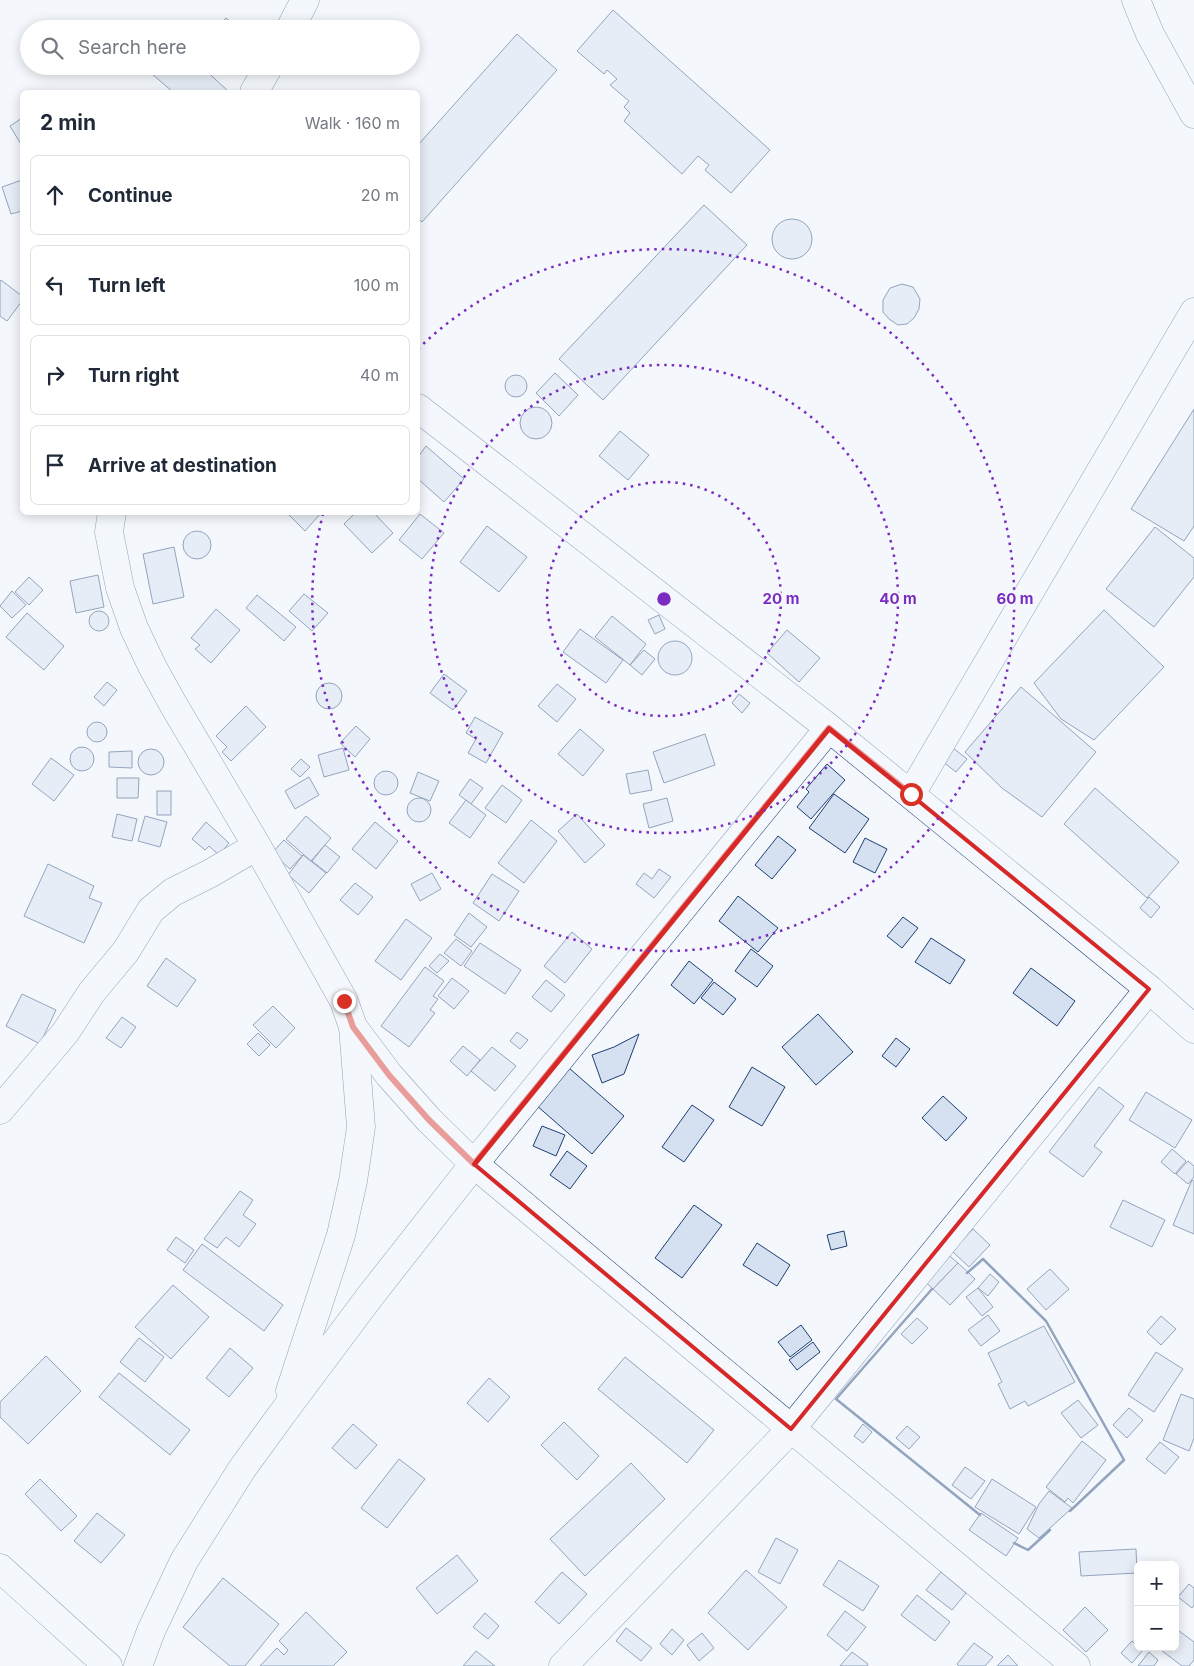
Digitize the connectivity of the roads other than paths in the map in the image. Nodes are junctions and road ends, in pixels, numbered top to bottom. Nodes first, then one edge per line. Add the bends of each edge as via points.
1 (305, 0) edge
2 (1136, 0) edge
3 (295, 20) edge
4 (264, 75) edge
5 (255, 90) edge
6 (1194, 114) edge
7 (1194, 312) edge
8 (420, 410) edge
9 (111, 515) edge
10 (829, 728) junction
11 (911, 794) junction
12 (258, 846) junction
13 (1149, 989) junction
14 (353, 1027) junction
15 (1194, 1029) edge
16 (0, 1110) edge
17 (474, 1164) junction
18 (282, 1414) junction
19 (791, 1429) junction
20 (0, 1568) edge
21 (108, 1666) edge
22 (138, 1666) edge
23 (563, 1666) edge
24 (1076, 1666) edge

1 - 3 street
2 - 6 street via 1150,34
4 - 5 street
7 - 11 street
8 - 10 street
9 - 12 street via 108,532 120,588 134,628 152,666
10 - 11 street
10 - 17 street
11 - 13 street
12 - 14 street via 344,1001
12 - 16 street via 173,892 151,910 126,951 92,992 66,1033
13 - 15 street
13 - 19 street
14 - 17 street via 389,1075
14 - 18 street via 361,1127 353,1181 341,1235
17 - 18 street via 370,1294
17 - 19 street
18 - 22 street via 242,1469 184,1560
19 - 23 street
19 - 24 street
20 - 21 street

